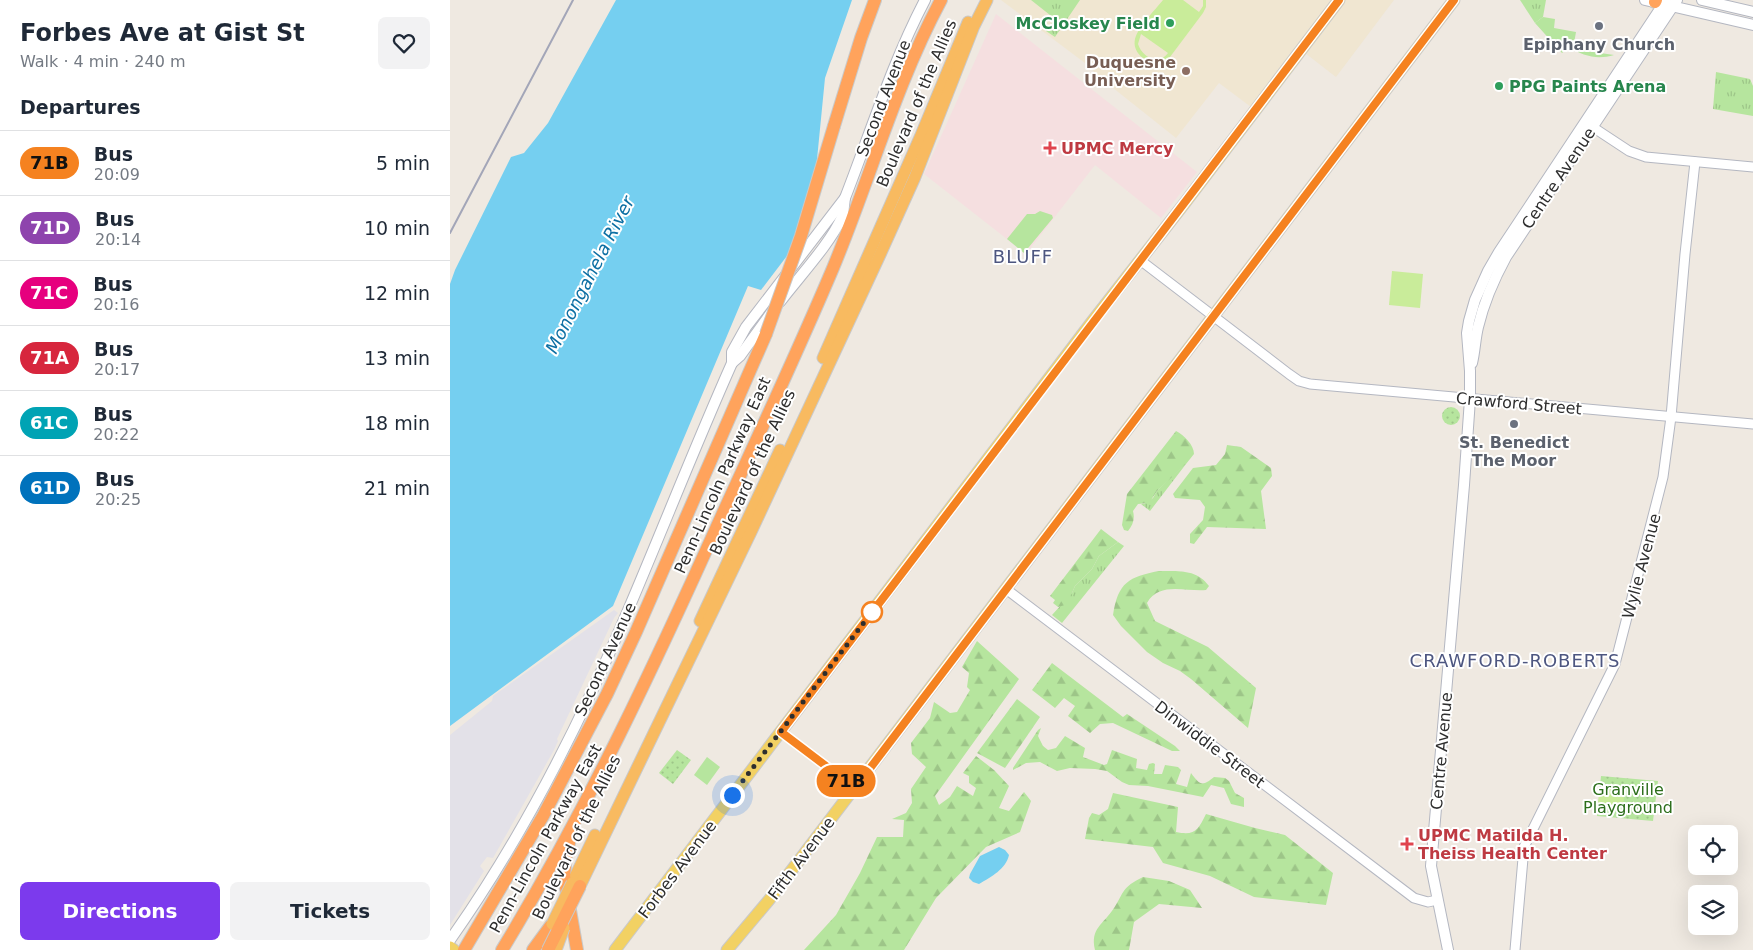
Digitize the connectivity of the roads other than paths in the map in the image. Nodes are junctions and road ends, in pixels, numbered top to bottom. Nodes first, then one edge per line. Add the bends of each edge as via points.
1 (875, 0) edge
2 (925, 0) edge
3 (941, 0) edge
4 (978, 0) edge
5 (987, 0) edge
6 (1339, 0) edge
7 (1454, 0) edge
8 (1702, 0) edge
9 (1662, 2) edge
10 (1753, 12) edge
11 (1753, 25) edge
12 (1589, 125) junction
13 (1695, 162) junction
14 (1753, 167) edge
15 (1140, 260) junction
16 (1214, 316) junction
17 (1470, 399) junction
18 (1671, 417) junction
19 (1753, 424) edge
20 (1006, 589) junction
21 (579, 813) junction
22 (508, 875) junction
23 (576, 884) junction
24 (1438, 904) junction
25 (552, 924) junction
26 (450, 940) edge
27 (450, 947) edge
28 (455, 950) edge
29 (464, 950) edge
30 (502, 950) edge
31 (533, 950) edge
32 (537, 950) edge
33 (548, 950) edge
34 (556, 950) edge
35 (577, 950) edge
36 (615, 950) edge
37 (727, 950) edge
38 (1448, 950) edge
39 (1515, 950) edge

1 - 22 highway, Penn-Lincoln Parkway East, bridge via 793,261 766,334 607,694 548,808
2 - 26 main road, Second Avenue via 893,68 845,198 746,327 732,352 732,363 626,616 581,713 522,825
3 - 21 highway, Penn-Lincoln Parkway East via 900,88 820,298 656,661
4 - 23 highway, Boulevard of the Allies via 822,361
5 - 23 highway, Boulevard of the Allies via 879,258 752,532
6 - 15 main road, Forbes Avenue
7 - 16 main road, Fifth Avenue
8 - 10 main road
9 - 11 main road
9 - 12 main road, Centre Avenue
9 - 12 main road, Centre Avenue
12 - 13 street via 1629,151 1646,157
12 - 17 main road, Centre Avenue via 1497,273 1481,316 1470,371
13 - 14 street
13 - 18 street, Wylie Avenue
15 - 16 street, Crawford Street
15 - 36 main road, Forbes Avenue
16 - 17 street, Crawford Street via 1299,381
16 - 20 main road, Fifth Avenue
17 - 18 street, Crawford Street
17 - 24 main road, Centre Avenue via 1431,866
18 - 19 street, Crawford Street
18 - 39 street, Wylie Avenue via 1663,477 1615,664 1524,847
20 - 24 street, Dinwiddie Street via 1414,898
20 - 37 main road, Fifth Avenue via 769,900
21 - 30 highway, Penn-Lincoln Parkway East
21 - 35 highway via 566,856 564,876
22 - 28 highway
22 - 29 highway, Penn-Lincoln Parkway East
23 - 25 highway, Boulevard of the Allies, bridge
23 - 33 highway, bridge
23 - 34 highway, Boulevard of the Allies, bridge
24 - 38 main road, Centre Avenue
25 - 31 highway
25 - 32 highway, Boulevard of the Allies
27 - 28 main road

